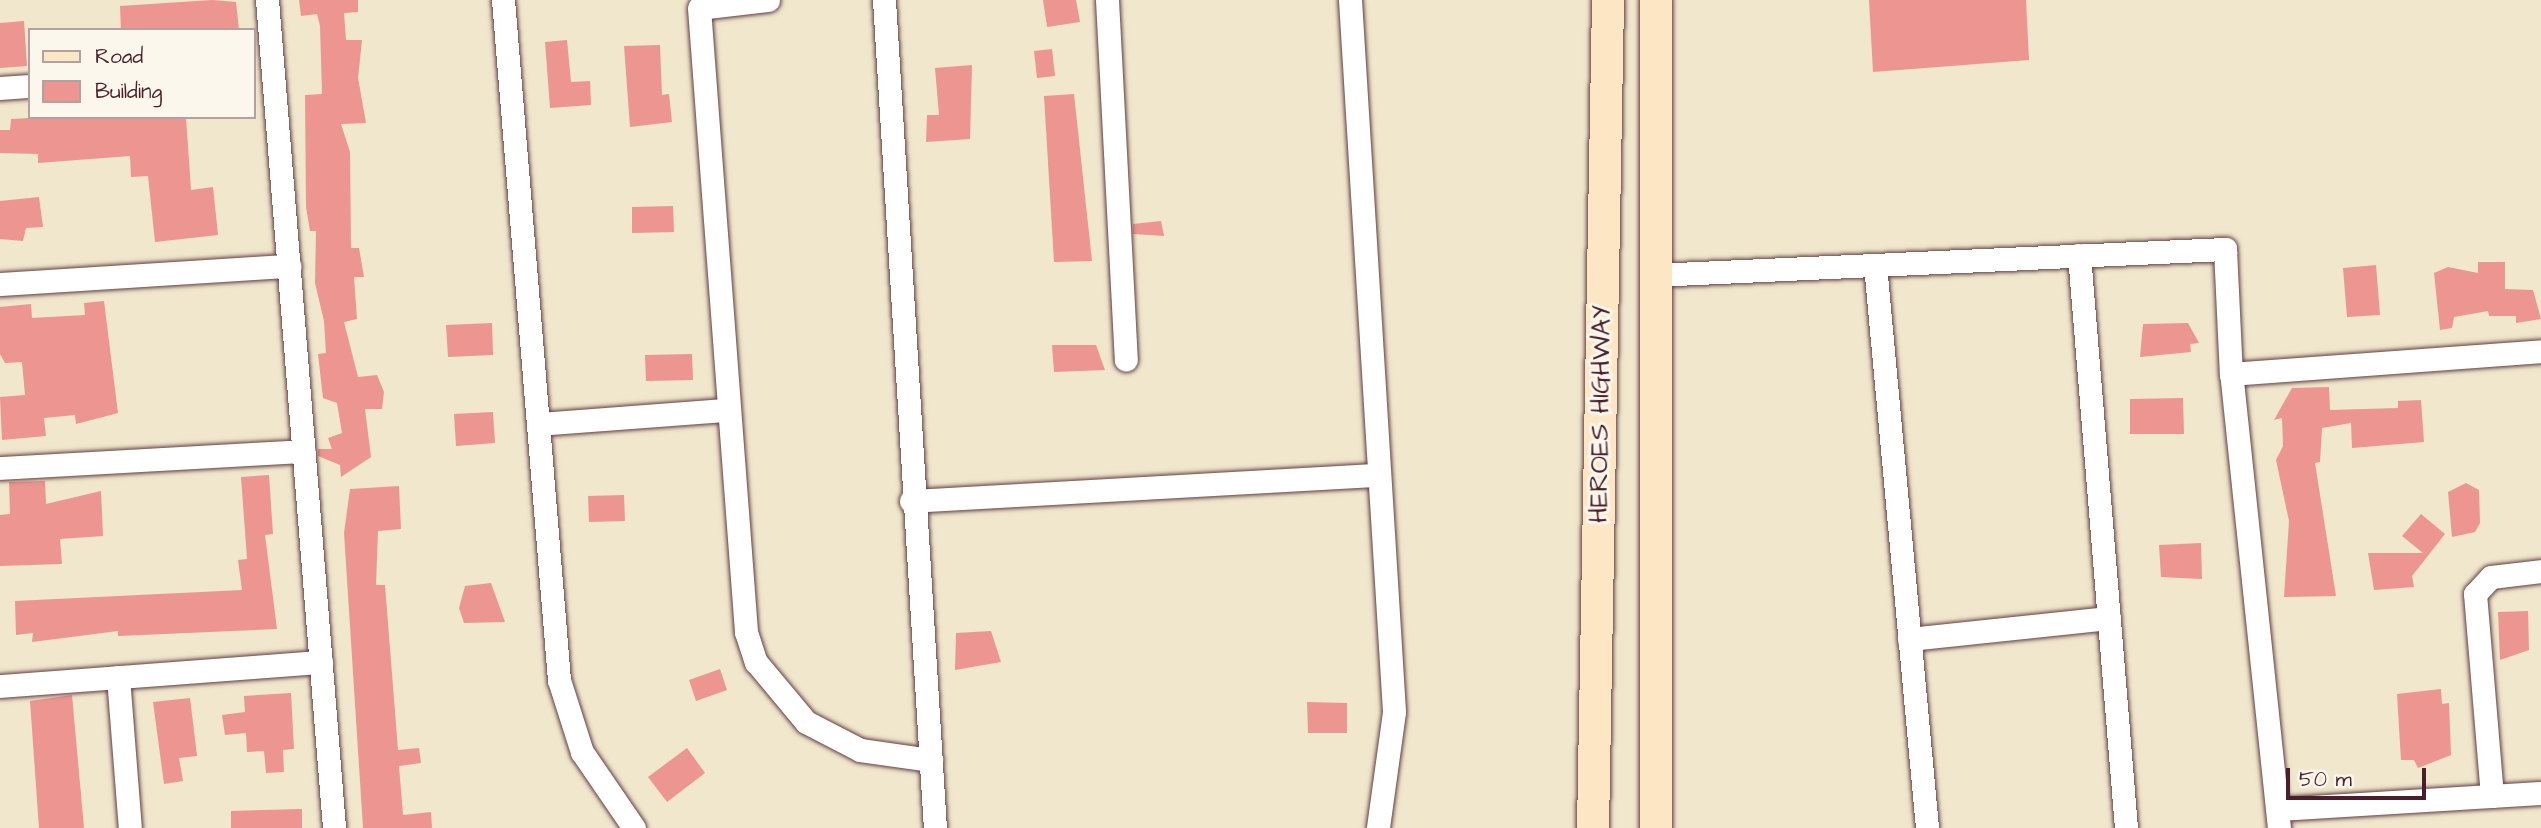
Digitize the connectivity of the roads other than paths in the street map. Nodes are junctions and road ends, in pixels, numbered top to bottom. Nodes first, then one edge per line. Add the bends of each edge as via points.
1 (267, 0) edge
2 (503, 0) edge
3 (768, 0) edge
4 (884, 0) edge
5 (1107, 0) edge
6 (1350, 0) edge
7 (1608, 0) edge
8 (1656, 0) edge
9 (263, 71) edge
10 (28, 86) edge
11 (0, 89) edge
12 (2079, 255) junction
13 (1875, 265) junction
14 (289, 266) junction
15 (1654, 275) junction
16 (0, 284) edge
17 (2541, 351) edge
18 (1126, 359) dead end
19 (2231, 374) junction
20 (726, 410) junction
21 (538, 424) junction
22 (304, 451) junction
23 (0, 468) edge
24 (1376, 475) junction
25 (911, 500) junction
26 (2541, 571) edge
27 (2109, 618) junction
28 (1909, 639) junction
29 (321, 662) junction
30 (118, 677) junction
31 (0, 686) edge
32 (931, 760) junction
33 (2541, 793) edge
34 (2492, 796) junction
35 (2278, 819) edge
36 (130, 828) edge
37 (334, 828) edge
38 (634, 828) edge
39 (935, 828) edge
40 (1378, 828) edge
41 (1594, 828) edge
42 (1656, 828) edge
43 (1927, 828) edge
44 (2126, 828) edge

1 - 9 street
2 - 21 street
3 - 20 street via 699,8
4 - 25 street
5 - 18 street
6 - 24 street
7 - 41 main road, HEROES HIGHWAY
8 - 15 main road, HEROES HIGHWAY
9 - 14 street
10 - 11 street
12 - 13 street
12 - 19 street via 2225,249
12 - 27 street
13 - 15 street
13 - 28 street
14 - 16 street
14 - 22 street
15 - 42 main road, HEROES HIGHWAY
17 - 19 street
19 - 35 street
20 - 21 street
20 - 32 street via 739,593 756,662 784,702 834,738 891,757
21 - 38 street via 559,680 582,752
22 - 23 street
22 - 29 street
24 - 25 street
24 - 40 street via 1394,712
25 - 32 street
26 - 34 street via 2491,577 2475,594
27 - 28 street
27 - 44 street
28 - 43 street
29 - 30 street
29 - 37 street
30 - 31 street
30 - 36 street
32 - 39 street
33 - 34 street
34 - 35 street

